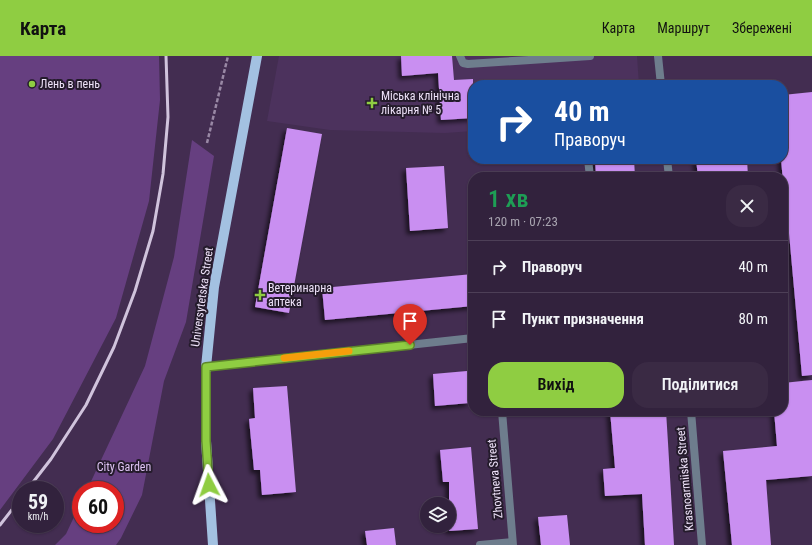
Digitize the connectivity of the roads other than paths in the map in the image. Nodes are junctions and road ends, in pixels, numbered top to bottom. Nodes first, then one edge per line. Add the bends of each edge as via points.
1 (257, 56) edge
2 (460, 56) edge
3 (590, 56) edge
4 (658, 56) edge
5 (563, 57) edge
6 (524, 58) edge
7 (660, 80) edge
8 (468, 339) edge
9 (206, 367) junction
10 (502, 416) edge
11 (691, 416) edge
12 (513, 544) edge
13 (213, 545) edge
14 (480, 545) edge
15 (702, 545) edge

1 - 9 main road, Universytetska Street via 214,287
2 - 6 street via 462,63 468,64
3 - 5 street
4 - 7 street
5 - 6 street
8 - 9 street
9 - 13 main road, Universytetska Street via 206,441
10 - 12 street, Zhovtneva Street
11 - 15 street, Krasnoarmiiska Street
12 - 14 street

